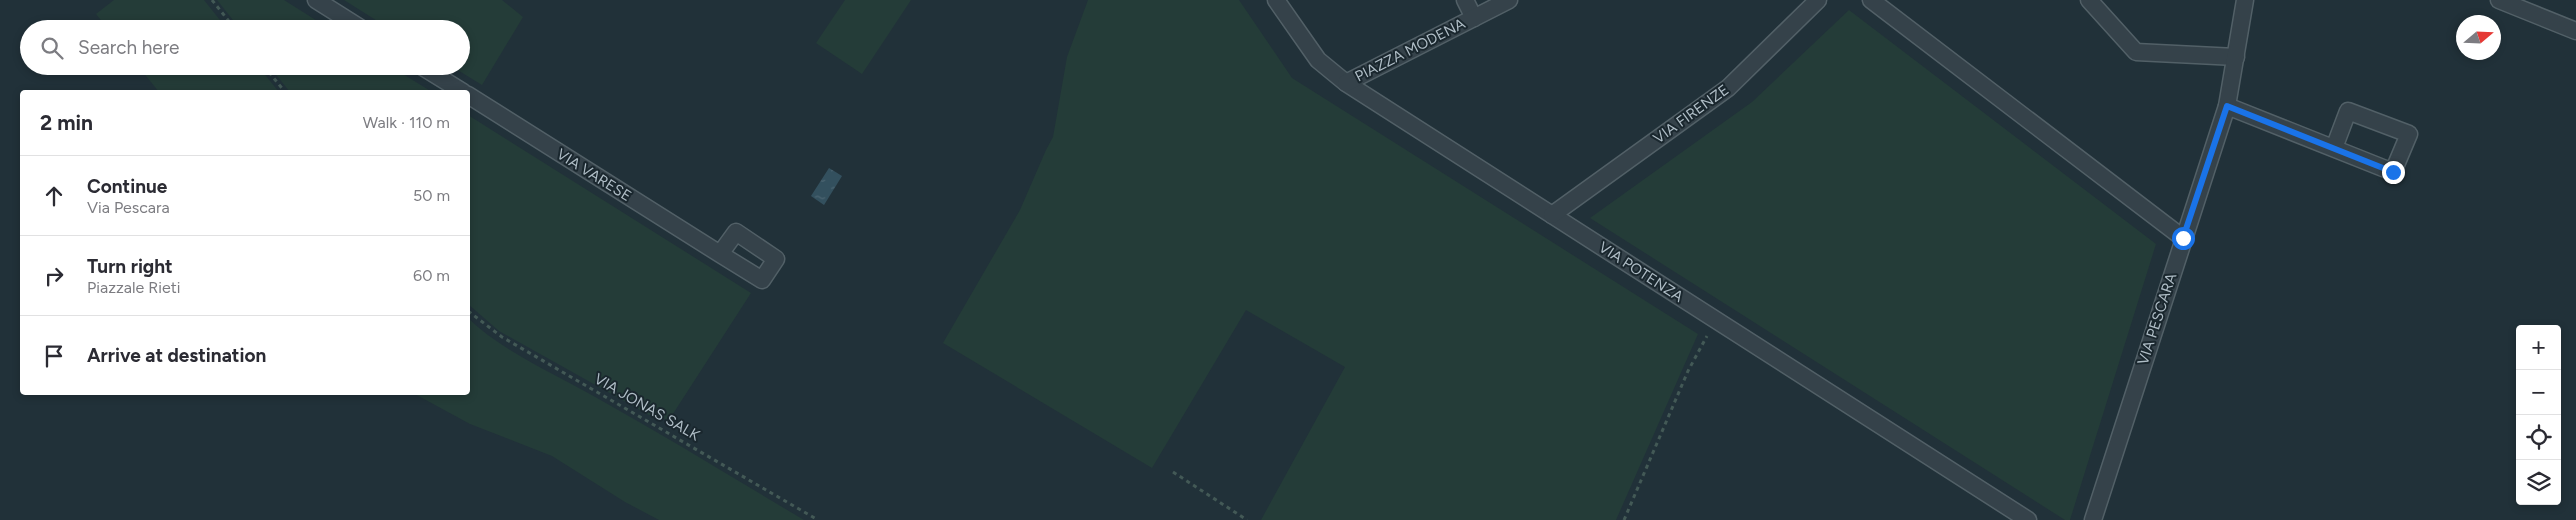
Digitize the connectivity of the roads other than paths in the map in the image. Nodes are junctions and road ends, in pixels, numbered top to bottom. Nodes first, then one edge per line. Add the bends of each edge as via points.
1 (316, 0) edge
2 (1276, 0) edge
3 (1465, 0) edge
4 (1509, 0) edge
5 (1818, 0) edge
6 (1871, 0) edge
7 (2089, 0) edge
8 (2245, 0) edge
9 (2499, 0) edge
10 (1474, 18) junction
11 (348, 20) edge
12 (2576, 31) edge
13 (2236, 57) junction
14 (436, 75) edge
15 (1346, 83) junction
16 (460, 90) edge
17 (470, 96) edge
18 (2227, 106) junction
19 (2334, 148) junction
20 (1552, 215) junction
21 (2183, 238) junction
22 (720, 254) dead end
23 (2028, 520) edge
24 (2092, 520) edge

1 - 11 street
2 - 15 street, VIA POTENZA via 1318,60
3 - 10 street, PIAZZA MODENA
4 - 10 street, PIAZZA MODENA
5 - 20 street, VIA FIRENZE via 1728,88
6 - 21 street
7 - 13 street via 2136,52
8 - 13 street, VIA PESCARA
9 - 12 street
10 - 15 street, PIAZZA MODENA
13 - 18 street, VIA PESCARA
14 - 16 street
15 - 20 street, VIA POTENZA
17 - 22 street, VIA VARESE
18 - 19 street
18 - 21 street, VIA PESCARA
19 - 19 street via 2393,172 2409,134 2348,111
20 - 23 street, VIA POTENZA
21 - 24 street, VIA PESCARA

